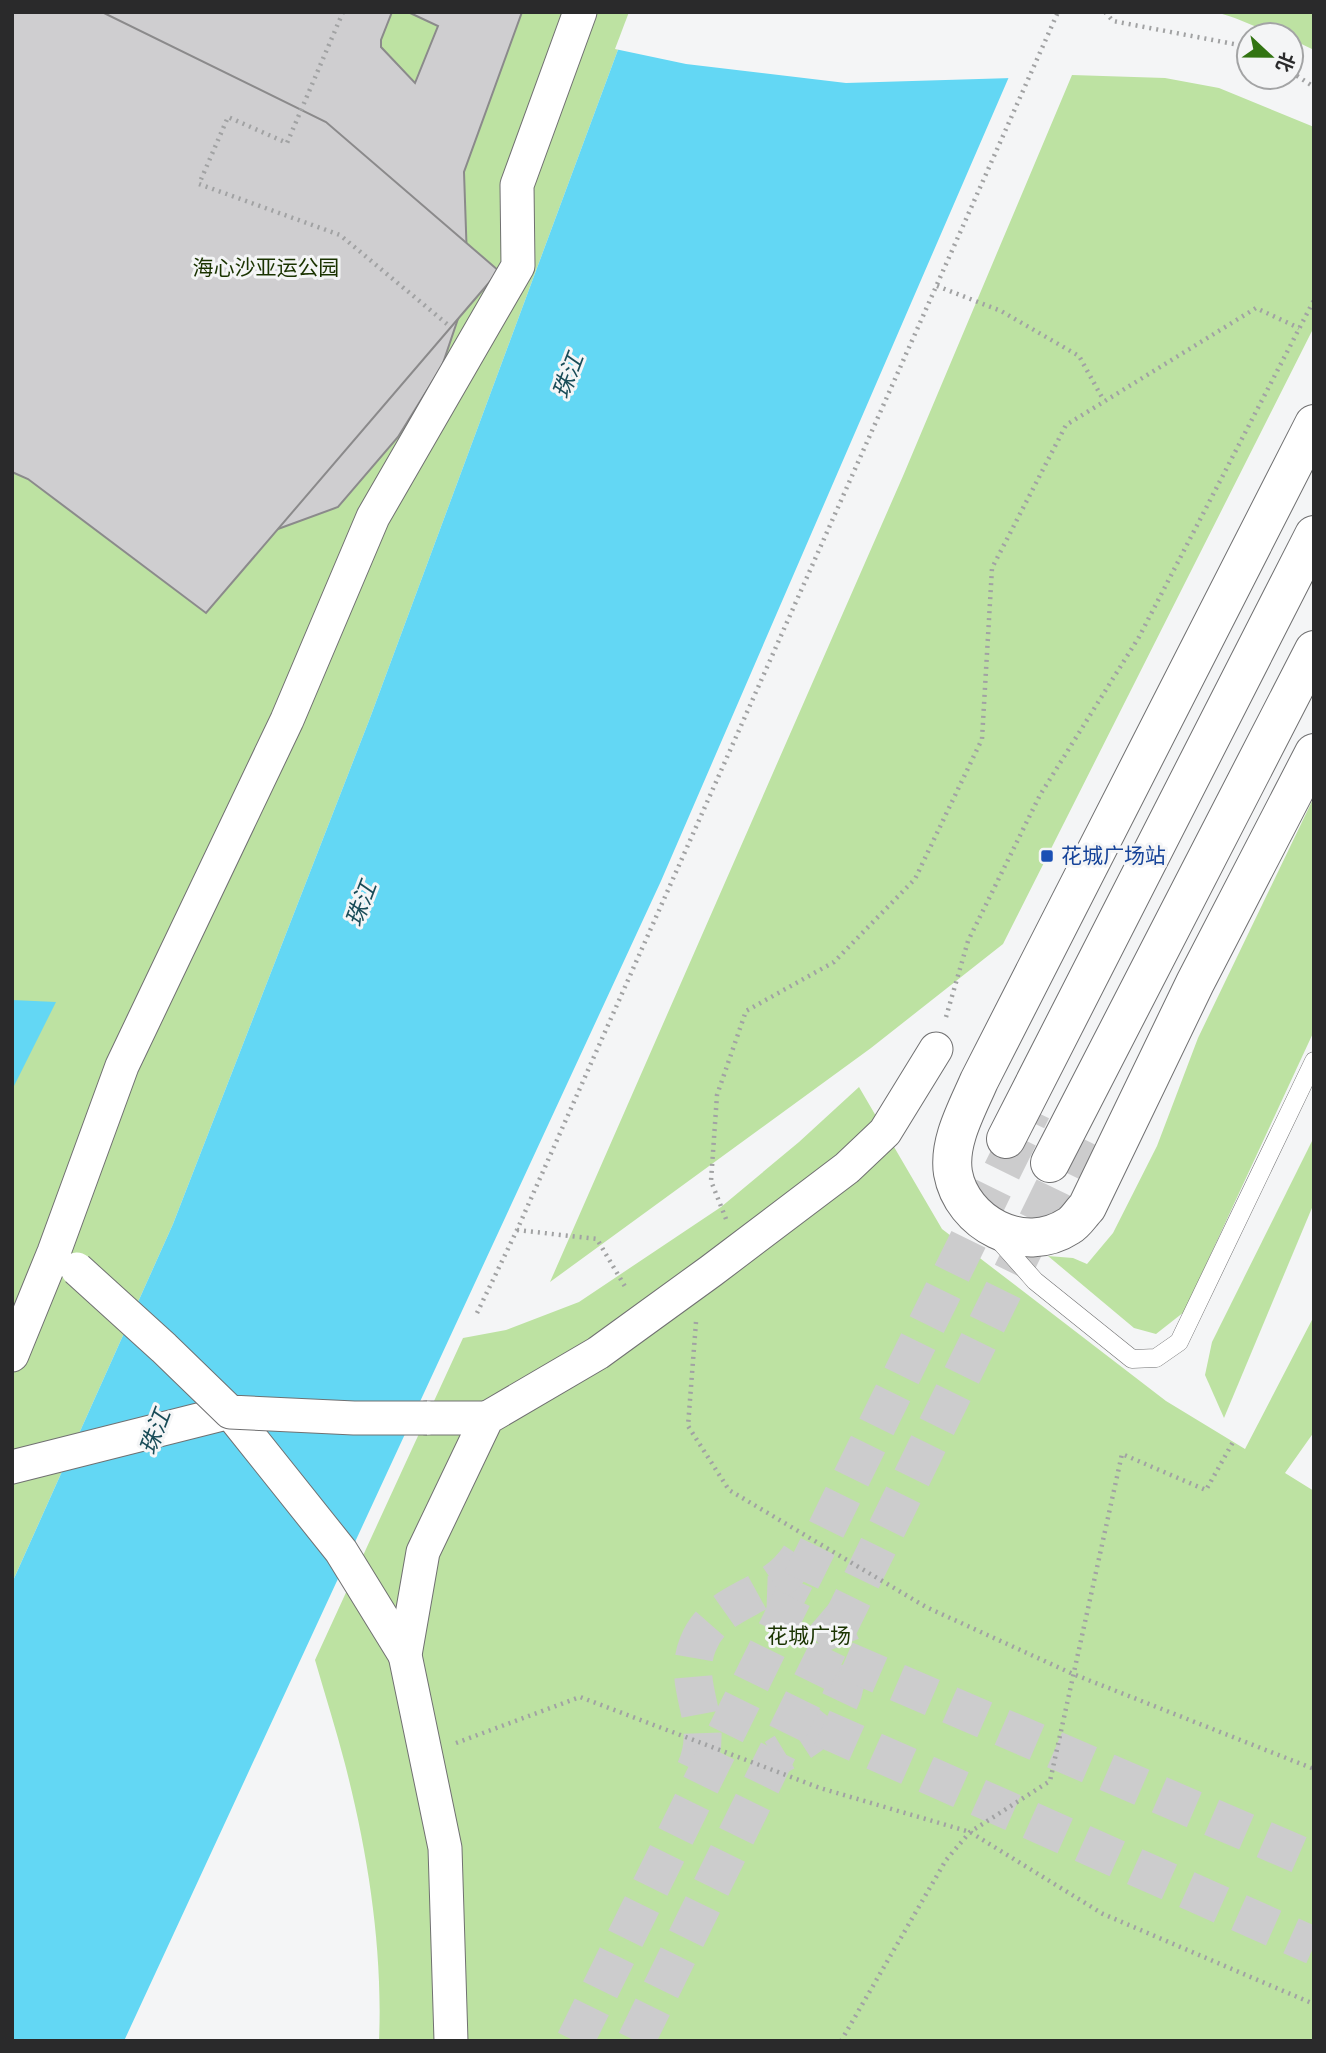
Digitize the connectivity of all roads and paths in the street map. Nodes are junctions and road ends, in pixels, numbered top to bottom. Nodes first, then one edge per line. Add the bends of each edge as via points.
1 (343, 12) edge
2 (580, 12) edge
3 (1058, 12) edge
4 (1105, 12) edge
5 (1235, 44) edge
6 (937, 286) junction
7 (1314, 300) edge
8 (1299, 328) junction
9 (472, 345) junction
10 (1104, 401) junction
11 (1314, 424) edge
12 (1314, 535) edge
13 (1314, 650) edge
14 (1314, 753) edge
15 (936, 1049) joint
16 (1314, 1061) edge
17 (1006, 1139) tunnel mouth
18 (1050, 1163) tunnel mouth
19 (985, 1224) junction
20 (517, 1230) junction
21 (740, 1249) junction
22 (66, 1261) junction
23 (619, 1276) dead end
24 (699, 1279) junction
25 (477, 1313) dead end
26 (12, 1355) edge
27 (230, 1412) junction
28 (487, 1418) junction
29 (1233, 1441) dead end
30 (12, 1467) edge
31 (405, 1655) junction
32 (1073, 1674) junction
33 (426, 1754) junction
34 (1314, 1769) edge
35 (970, 1832) junction
36 (1314, 2004) edge
37 (451, 2041) edge
38 (841, 2041) edge

1 - 9 path via 286,143 228,117 199,184 340,235
2 - 9 street via 517,185 518,265
3 - 6 path
4 - 5 path via 1113,21
6 - 10 path via 1001,311 1079,356
6 - 20 path
7 - 8 path
8 - 10 path via 1256,308
8 - 15 path via 1139,637 1034,807 968,941
9 - 22 street via 373,517 287,720 122,1066
10 - 21 path via 1066,425 992,568 982,739 915,879 834,962 746,1011 717,1095 711,1181
11 - 19 main road via 978,1081 960,1127 953,1171 958,1192
12 - 17 main road
13 - 18 main road
14 - 19 main road via 1195,983 1087,1207 1070,1226 1050,1235 1007,1235
15 - 21 street via 885,1132 847,1168
16 - 19 lane via 1179,1342 1156,1358 1132,1359 1035,1281
20 - 23 path via 597,1239
20 - 25 path
21 - 24 street
22 - 26 street
22 - 27 street, bridge
24 - 28 street via 598,1353
24 - 32 path via 688,1426 729,1490 926,1607
27 - 28 street, bridge
27 - 30 street
27 - 31 street via 341,1551
28 - 31 street via 424,1552
29 - 32 path via 1206,1490 1122,1454
31 - 33 street
32 - 34 path
32 - 35 path via 1050,1780
33 - 35 path via 580,1698 820,1788
33 - 37 street via 445,1848
35 - 36 path via 1102,1914
35 - 38 path via 946,1860

